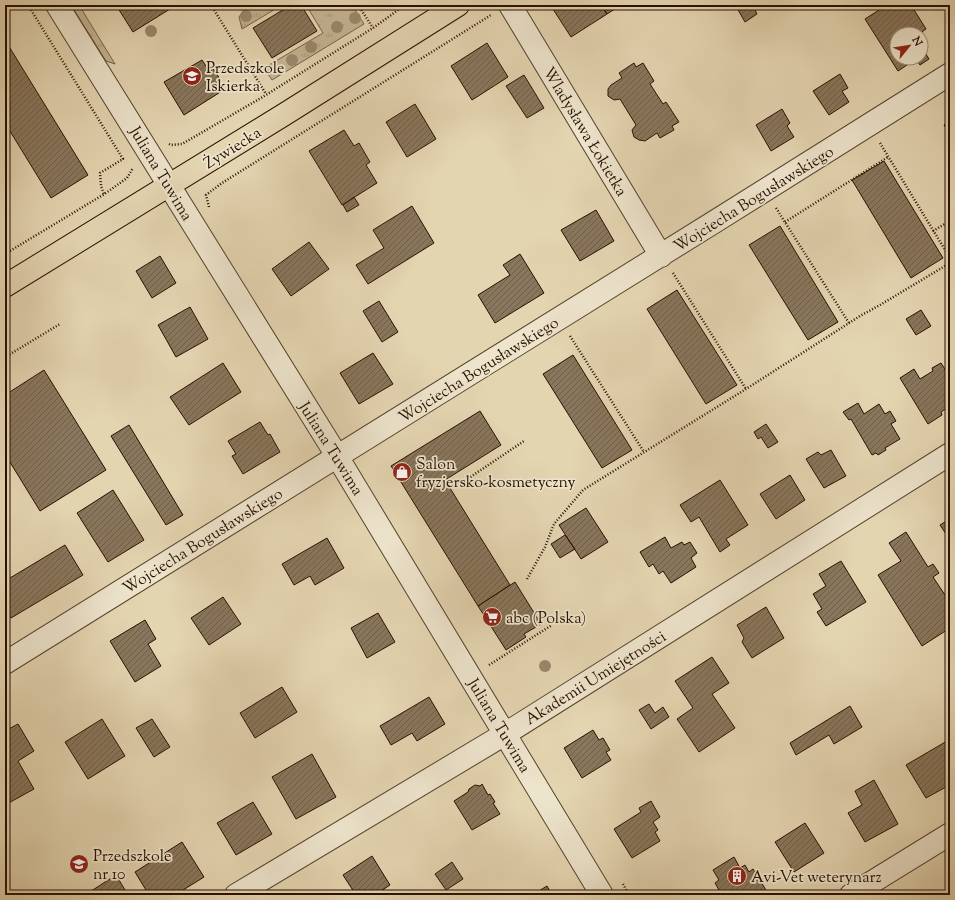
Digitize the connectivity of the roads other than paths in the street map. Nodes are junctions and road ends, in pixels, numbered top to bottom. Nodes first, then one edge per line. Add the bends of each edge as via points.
1 (57, 5) edge
2 (458, 5) edge
3 (502, 9) edge
4 (950, 74) edge
5 (170, 186) junction
6 (661, 256) junction
7 (5, 286) edge
8 (950, 454) edge
9 (337, 456) junction
10 (5, 663) edge
11 (505, 734) junction
12 (950, 834) edge
13 (236, 895) edge
14 (602, 895) edge
15 (851, 895) edge

1 - 5 street, Juliana Tuwima
2 - 5 main road, Żywiecka
3 - 6 street, Wladysława Łokietka
4 - 6 street, Wojciecha Bogusławskiego
5 - 7 main road, Żywiecka
5 - 9 street, Juliana Tuwima
6 - 9 street, Wojciecha Bogusławskiego
8 - 11 street, Akademii Umiejętności
9 - 10 street, Wojciecha Bogusławskiego
9 - 11 street, Juliana Tuwima
11 - 13 street, Akademii Umiejętności
11 - 14 street, Juliana Tuwima
12 - 15 street

